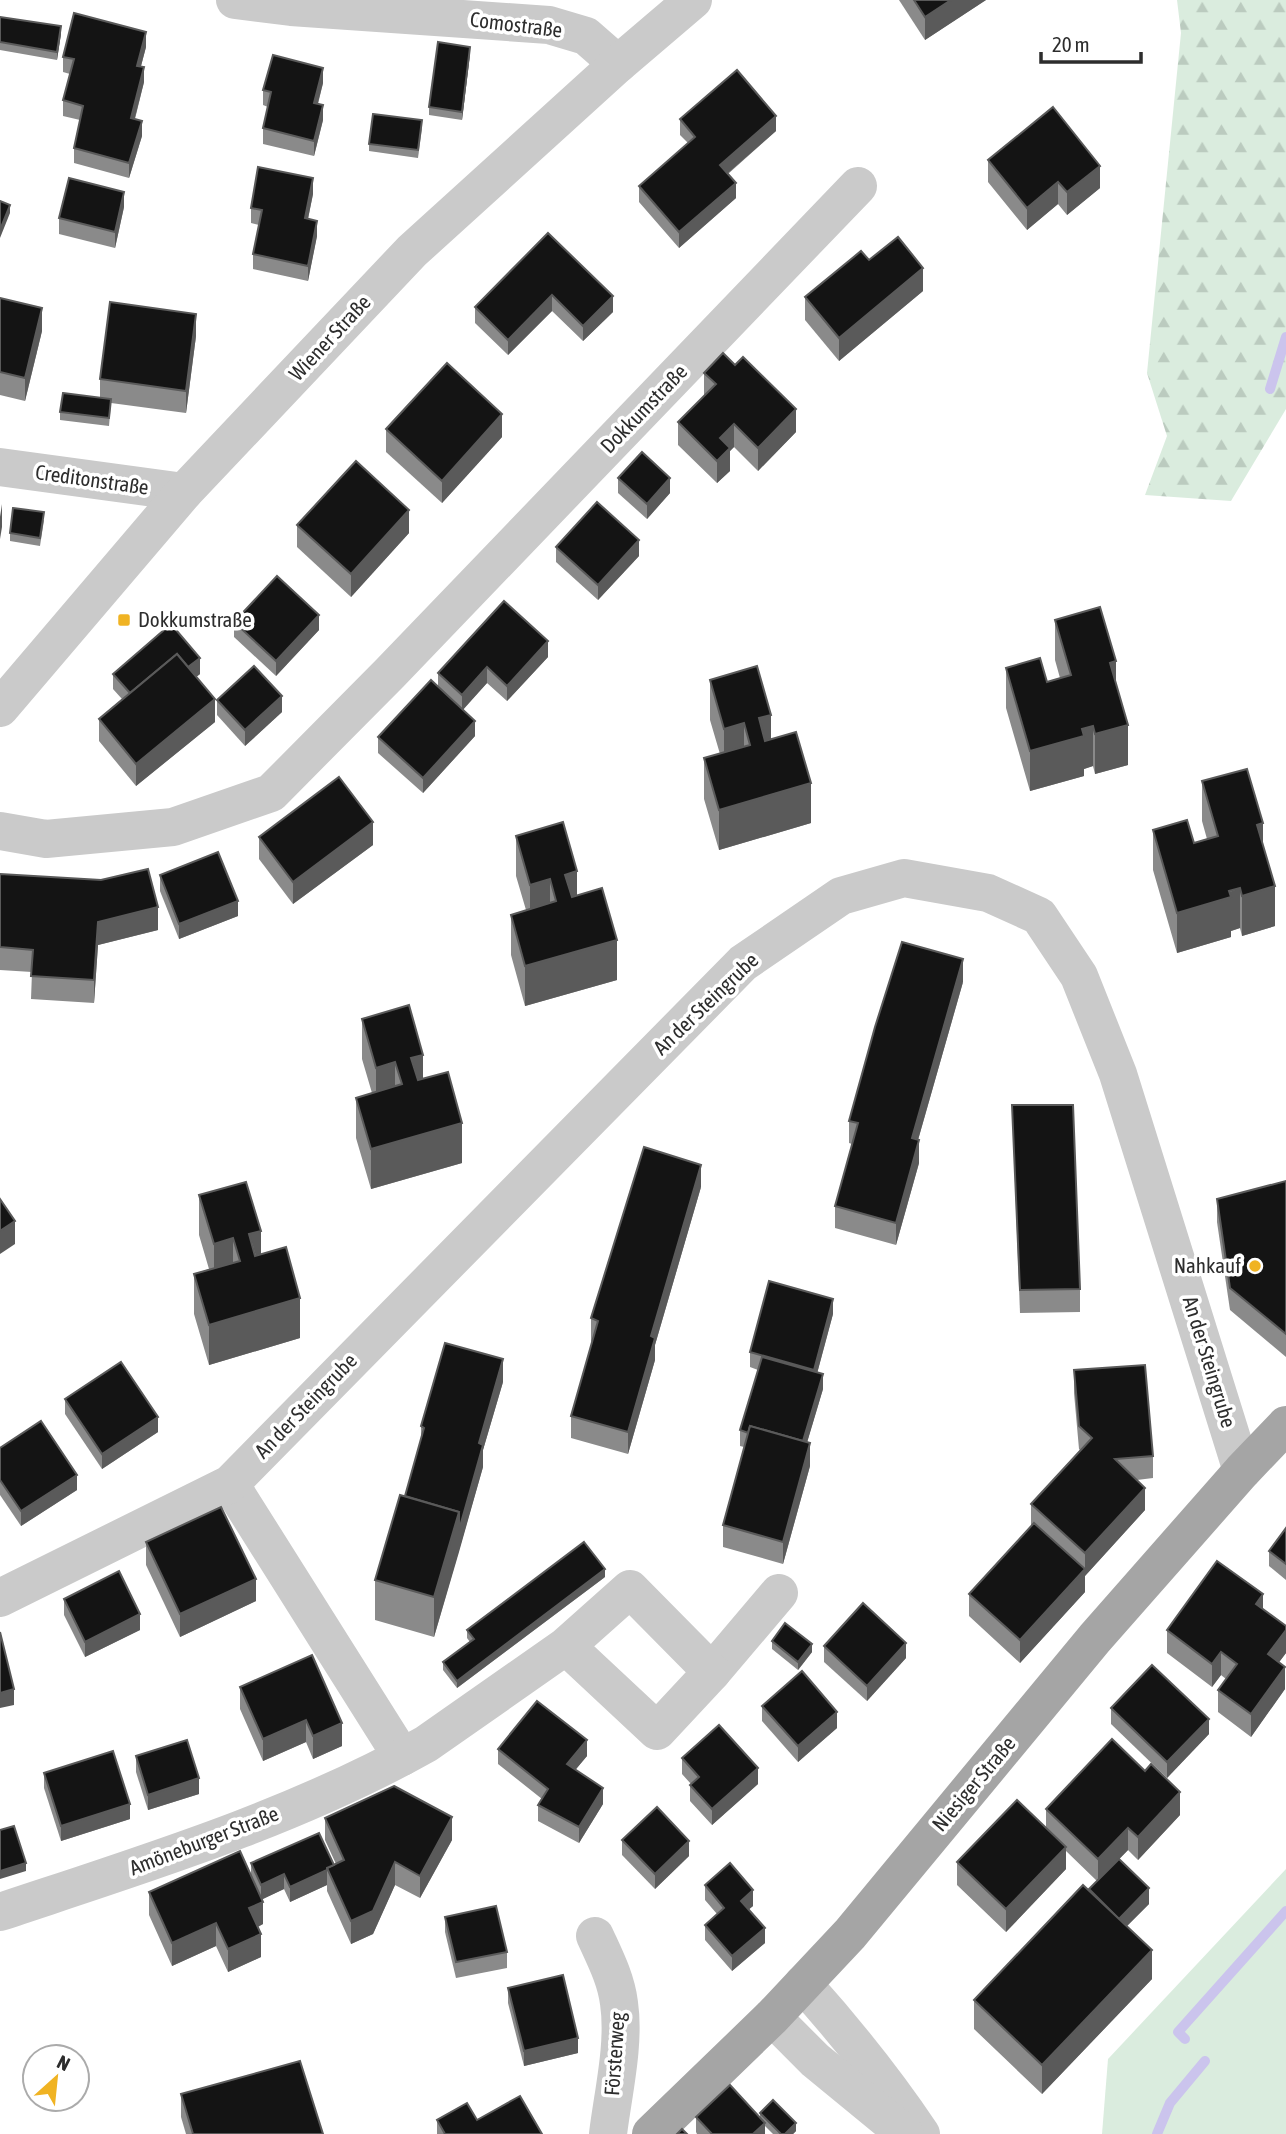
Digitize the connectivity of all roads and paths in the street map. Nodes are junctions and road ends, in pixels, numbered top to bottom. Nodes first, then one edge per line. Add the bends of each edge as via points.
1 (235, 0) edge
2 (692, 0) edge
3 (618, 64) junction
4 (858, 186) dead end
5 (0, 467) edge
6 (184, 492) junction
7 (0, 708) edge
8 (0, 831) edge
9 (1286, 1424) edge
10 (1242, 1471) junction
11 (230, 1484) junction
12 (779, 1593) dead end
13 (0, 1598) edge
14 (566, 1646) junction
15 (712, 1672) junction
16 (402, 1757) junction
17 (0, 1912) edge
18 (595, 1936) dead end
19 (803, 1984) junction
20 (772, 2017) junction
21 (608, 2134) edge
22 (651, 2134) edge
23 (905, 2134) edge
24 (921, 2134) edge

1 - 3 street, Comostraße via 550,25 586,36
2 - 3 street, Wiener Straße
3 - 6 street, Wiener Straße via 412,251
4 - 8 street, Dokkumstraße via 271,793 173,827 46,839
5 - 6 street, Creditonstraße
6 - 7 street, Wiener Straße
9 - 10 main road, Niesiger Straße
10 - 11 street, An der Steingrube via 1124,1089 1079,976 1039,916 989,893 904,878 841,896 743,963
10 - 19 main road, Niesiger Straße
11 - 13 street, An der Steingrube
11 - 16 street
12 - 15 street
14 - 15 street, Amöneburger Straße via 630,1589
14 - 15 street via 657,1731
14 - 16 street, Amöneburger Straße
16 - 17 street, Amöneburger Straße via 342,1788 180,1852
18 - 21 street, Försterweg via 619,2003
19 - 20 main road, Niesiger Straße
19 - 24 street via 883,2078
20 - 22 main road, Niesiger Straße
20 - 23 street via 815,2060

